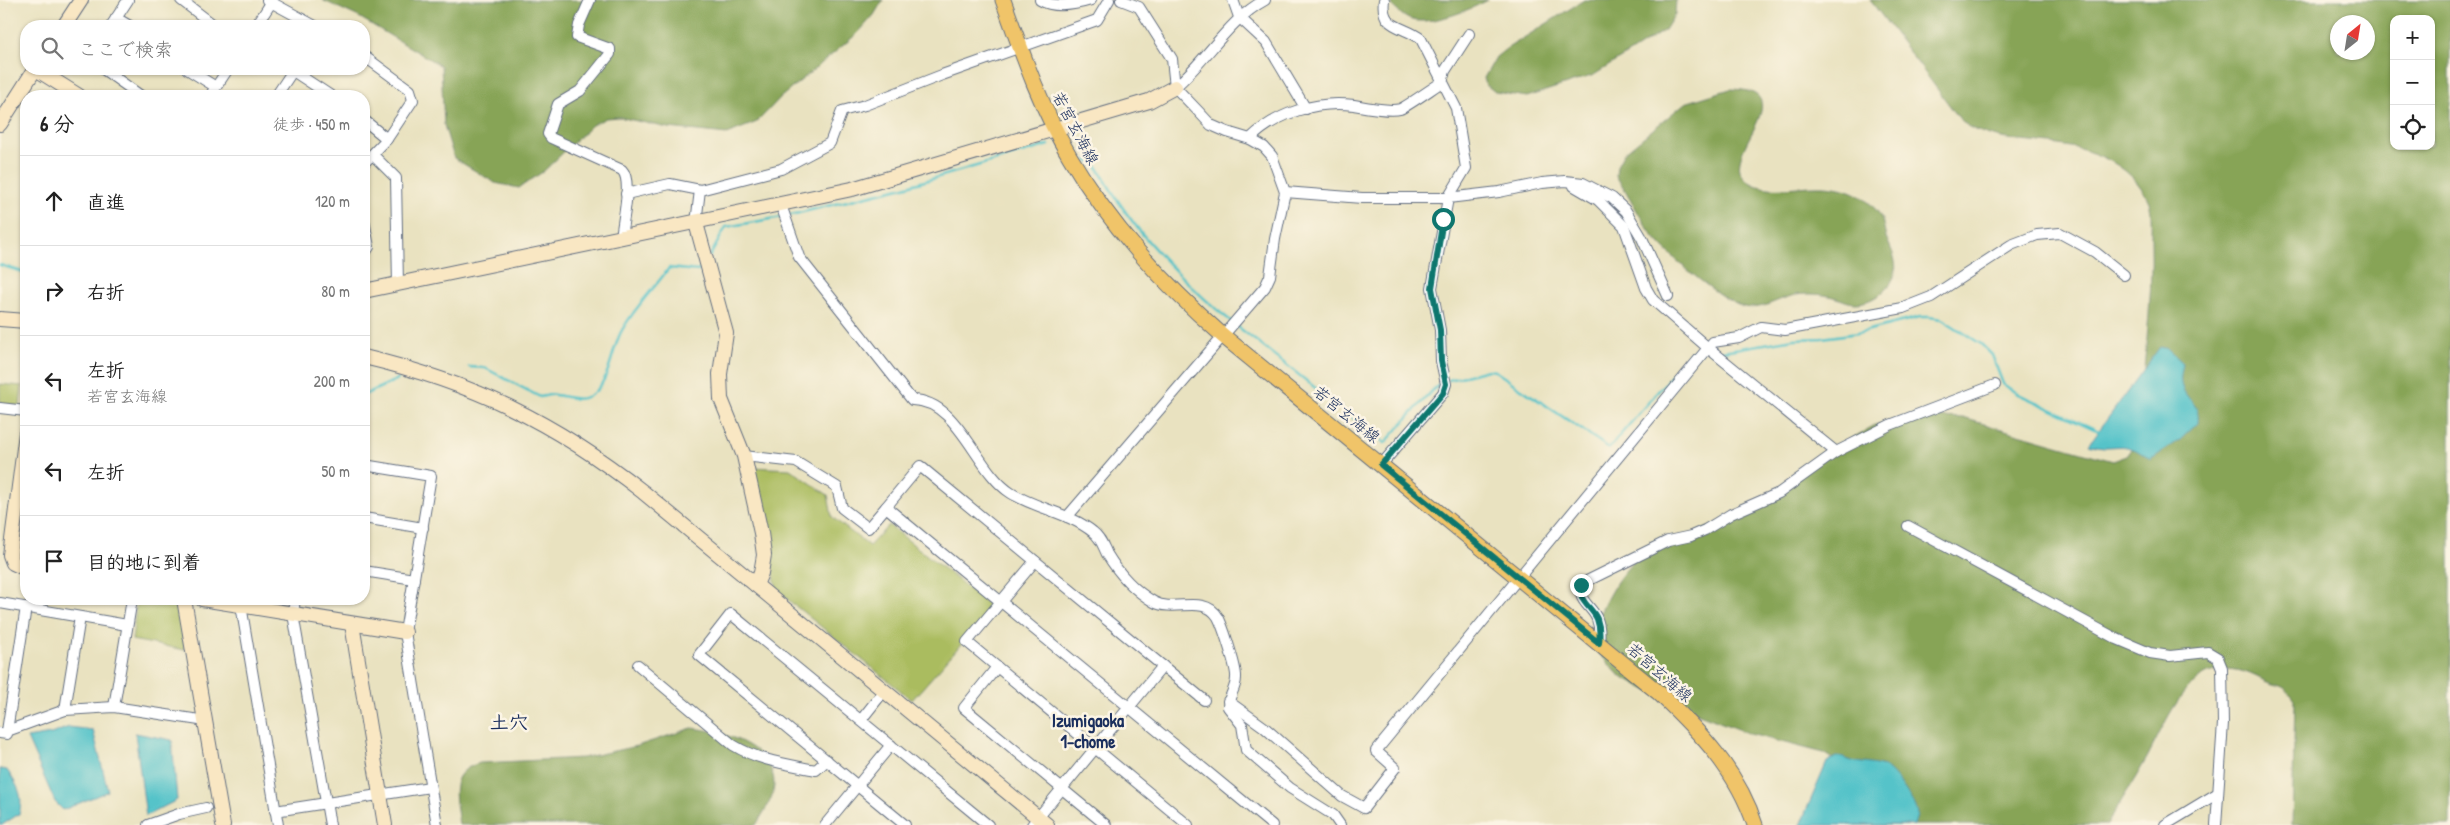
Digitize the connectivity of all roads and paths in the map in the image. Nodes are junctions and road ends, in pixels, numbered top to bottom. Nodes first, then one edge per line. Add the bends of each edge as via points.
1 (81, 0) edge
2 (128, 0) edge
3 (181, 0) edge
4 (590, 0) edge
5 (1003, 0) edge
6 (1040, 0) edge
7 (1091, 0) edge
8 (1109, 0) edge
9 (1121, 0) edge
10 (1234, 0) edge
11 (1265, 0) edge
12 (1384, 0) edge
13 (269, 1) edge
14 (1239, 17) junction
15 (68, 20) edge
16 (115, 20) edge
17 (207, 20) edge
18 (259, 20) edge
19 (304, 20) edge
20 (1469, 34) dead end
21 (1020, 48) junction
22 (370, 60) edge
23 (32, 75) edge
24 (45, 75) edge
25 (111, 75) edge
26 (194, 75) edge
27 (224, 75) edge
28 (291, 75) edge
29 (301, 75) edge
30 (1442, 82) junction
31 (1175, 87) junction
32 (22, 90) edge
33 (69, 90) edge
34 (133, 90) edge
35 (211, 90) edge
36 (214, 90) edge
37 (280, 90) edge
38 (322, 90) edge
39 (20, 93) edge
40 (1306, 109) junction
41 (0, 124) edge
42 (370, 125) edge
43 (1056, 130) junction
44 (387, 139) junction
45 (1250, 139) junction
46 (373, 155) junction
47 (370, 158) edge
48 (1565, 181) junction
49 (700, 190) junction
50 (1286, 192) junction
51 (626, 194) junction
52 (1448, 198) junction
53 (781, 204) junction
54 (696, 223) junction
55 (621, 239) junction
56 (2124, 275) dead end
57 (398, 285) junction
58 (370, 290) edge
59 (1668, 296) dead end
60 (0, 318) edge
61 (20, 320) edge
62 (1222, 335) junction
63 (1706, 347) junction
64 (370, 359) edge
65 (1995, 385) dead end
66 (0, 408) edge
67 (20, 410) edge
68 (1836, 452) junction
69 (744, 456) junction
70 (1381, 465) junction
71 (370, 466) edge
72 (20, 479) edge
73 (886, 508) junction
74 (1067, 517) junction
75 (370, 519) edge
76 (1908, 526) dead end
77 (423, 528) junction
78 (1035, 561) junction
79 (20, 566) edge
80 (370, 572) edge
81 (1519, 577) junction
82 (414, 580) junction
83 (756, 585) junction
84 (1001, 602) junction
85 (0, 603) edge
86 (131, 605) edge
87 (185, 605) edge
88 (235, 605) edge
89 (294, 605) edge
90 (241, 606) junction
91 (26, 607) junction
92 (293, 614) junction
93 (80, 617) junction
94 (127, 624) junction
95 (352, 624) junction
96 (405, 632) junction
97 (1599, 643) junction
98 (638, 665) dead end
99 (1163, 666) junction
100 (997, 667) junction
101 (884, 691) junction
102 (1204, 700) dead end
103 (1228, 701) junction
104 (114, 707) junction
105 (1128, 707) junction
106 (65, 710) junction
107 (206, 720) junction
108 (861, 720) junction
109 (4, 732) edge
110 (891, 745) junction
111 (1095, 748) junction
112 (826, 760) junction
113 (857, 786) junction
114 (430, 787) junction
115 (1062, 789) junction
116 (2218, 793) junction
117 (380, 794) junction
118 (326, 802) junction
119 (206, 808) dead end
120 (275, 811) junction
121 (1260, 822) edge
122 (1039, 823) edge
123 (148, 825) edge
124 (223, 825) edge
125 (278, 825) edge
126 (330, 825) edge
127 (385, 825) edge
128 (437, 825) edge
129 (825, 825) edge
130 (905, 825) edge
131 (988, 825) edge
132 (1106, 825) edge
133 (1188, 825) edge
134 (1272, 825) edge
135 (1340, 825) edge
136 (1755, 825) edge
137 (2165, 825) edge
138 (2216, 825) edge

1 - 15 street
2 - 16 street
3 - 17 street
4 - 51 street via 577,37 605,46 610,49 610,54 580,92 558,104 548,134 622,170 628,180
5 - 21 main road, 若宮玄海線
6 - 7 street via 1046,4 1071,5
8 - 21 street via 1097,20
9 - 31 street via 1139,6 1155,31 1172,59
10 - 14 street
11 - 14 street
12 - 30 street via 1382,10 1387,20 1421,39
13 - 18 street
13 - 19 street
14 - 31 street
14 - 40 street via 1266,42
20 - 30 street via 1445,71
21 - 43 main road, 若宮玄海線
21 - 49 street via 842,111 834,137 826,146 781,169
22 - 44 street via 410,90 413,100
23 - 32 street
24 - 33 street
25 - 34 street
26 - 35 street
27 - 36 street
28 - 37 street
29 - 38 street
30 - 40 street via 1400,109 1342,104
30 - 52 street via 1456,108 1466,168
31 - 43 street via 1149,101
31 - 45 street via 1210,124
39 - 41 street
40 - 45 street via 1272,123
42 - 44 street
43 - 53 street via 852,189
43 - 62 main road, 若宮玄海線 via 1089,188 1117,227 1181,299
44 - 46 street
45 - 50 street via 1272,156
46 - 47 street
46 - 57 street via 396,178
48 - 52 street
48 - 59 street via 1583,183 1600,190 1626,211
48 - 63 street via 1598,200 1614,214 1624,226 1653,300
49 - 51 street via 670,184
49 - 54 street
50 - 52 street via 1362,198
50 - 62 street via 1270,276 1265,287
51 - 55 street
52 - 70 street via 1432,288 1446,384 1443,393
53 - 54 street
53 - 74 street via 798,257 902,390 912,400 932,404 949,417 988,470 1011,492
54 - 55 street
54 - 69 street via 726,333 720,374 721,399
55 - 57 street
56 - 63 street via 2095,252 2060,233 2037,234 2011,245 1931,297 1903,308 1785,330 1761,327 1739,338 1713,342
57 - 58 street
60 - 61 street
62 - 70 main road, 若宮玄海線
62 - 74 street
63 - 68 street
63 - 81 street
64 - 83 street via 467,387 555,430 618,472
65 - 68 street via 1890,425
66 - 67 street
68 - 97 street via 1779,493 1731,514 1705,530 1668,541 1581,585 1581,597 1597,618
69 - 73 street via 796,462 837,487 842,508 868,528
69 - 83 street via 764,555
70 - 81 main road, 若宮玄海線
71 - 77 street via 431,476
72 - 79 street via 10,556 13,563
73 - 78 street via 920,466
73 - 84 street
74 - 103 street via 1096,534 1114,564 1140,594 1166,606 1203,605 1218,616 1236,670
75 - 77 street
76 - 116 street via 2117,639 2150,653 2170,656 2208,652 2218,658 2222,668 2223,723
77 - 82 street
78 - 84 street
78 - 99 street
80 - 82 street
81 - 97 main road, 若宮玄海線
81 - 103 street via 1376,751 1395,768 1364,808 1342,796 1264,727
82 - 96 street
83 - 101 street
84 - 100 street via 967,642
84 - 105 street
85 - 91 street
86 - 94 street
87 - 107 street
88 - 90 street
89 - 92 street
90 - 92 street
90 - 120 street
91 - 93 street
91 - 109 street
92 - 95 street
92 - 118 street
93 - 94 street
93 - 106 street
94 - 104 street
95 - 96 street
95 - 117 street
96 - 114 street
97 - 136 main road, 若宮玄海線 via 1659,693 1711,746 1741,792
98 - 112 street via 733,745 747,753 816,770
99 - 102 street
99 - 105 street
100 - 111 street
100 - 115 street via 964,708
101 - 108 street
101 - 122 street
103 - 135 street via 1228,707 1242,726 1246,750 1290,788 1333,815
104 - 106 street
104 - 107 street
105 - 111 street
105 - 121 street
106 - 109 street
107 - 124 street
108 - 110 street
108 - 112 street via 731,614 699,655
110 - 113 street
110 - 131 street
111 - 115 street
111 - 133 street
112 - 113 street
113 - 129 street
113 - 130 street
114 - 117 street
114 - 128 street
115 - 122 street
115 - 132 street
116 - 137 street
116 - 138 street
117 - 118 street
117 - 127 street
118 - 120 street
118 - 126 street
119 - 123 street
120 - 125 street
121 - 134 street

